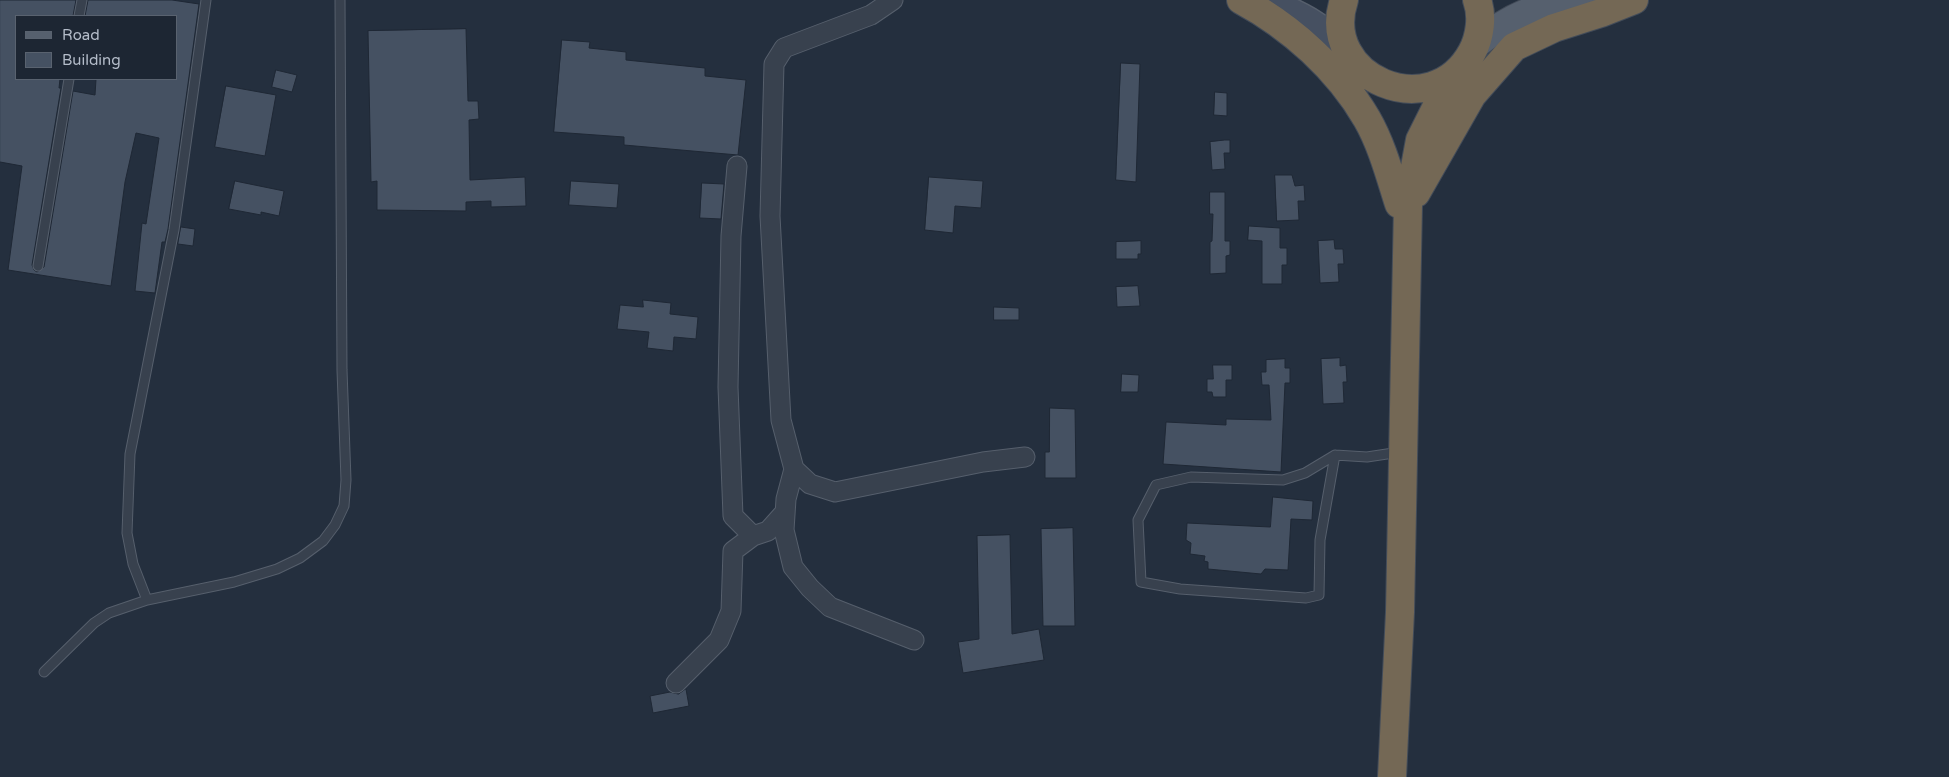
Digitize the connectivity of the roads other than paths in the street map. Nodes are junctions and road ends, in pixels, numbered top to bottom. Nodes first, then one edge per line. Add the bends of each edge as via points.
1 (82, 0) edge
2 (206, 0) edge
3 (340, 0) edge
4 (893, 0) edge
5 (1241, 0) edge
6 (1263, 0) edge
7 (1344, 0) edge
8 (1477, 0) edge
9 (1600, 0) edge
10 (1634, 0) edge
11 (79, 15) edge
12 (1476, 44) junction
13 (1356, 62) junction
14 (1452, 76) junction
15 (69, 80) edge
16 (737, 166) dead end
17 (1404, 205) junction
18 (38, 266) dead end
19 (1402, 452) junction
20 (1335, 455) junction
21 (1025, 457) dead end
22 (794, 468) junction
23 (785, 512) junction
24 (733, 516) junction
25 (753, 536) junction
26 (733, 551) junction
27 (148, 600) junction
28 (914, 640) dead end
29 (44, 672) dead end
30 (676, 683) dead end
31 (1392, 777) edge

1 - 11 lane
2 - 27 lane via 174,230 130,454 127,533 133,564
3 - 27 lane via 344,506 322,541 300,558 234,582
4 - 22 street via 871,15 784,48 774,64 770,216 781,420
5 - 17 highway via 1297,38 1336,75 1366,118
6 - 13 main road via 1305,16 1320,26
7 - 13 highway via 1342,30
8 - 12 highway via 1480,24
9 - 12 main road via 1527,11 1502,24
10 - 17 highway via 1554,28 1514,47 1472,95 1423,184
12 - 14 highway via 1466,62
13 - 14 highway via 1384,85 1407,90 1431,87
13 - 17 highway via 1382,106 1394,138
14 - 17 highway via 1420,140
15 - 18 lane
16 - 24 street via 731,236 728,387
17 - 19 highway via 1409,251
19 - 20 lane via 1367,457
19 - 31 highway via 1400,612
20 - 20 lane via 1305,473 1283,480 1191,477 1156,485 1138,520 1141,582 1189,590 1306,598 1318,595 1320,540
21 - 22 street via 983,462 835,492 810,484
22 - 23 street
23 - 25 street via 768,531
23 - 28 street via 784,530 793,567 810,588 830,607
24 - 25 street
24 - 26 street
25 - 26 street
26 - 30 street via 731,611 719,640
27 - 29 lane via 109,613 94,623

